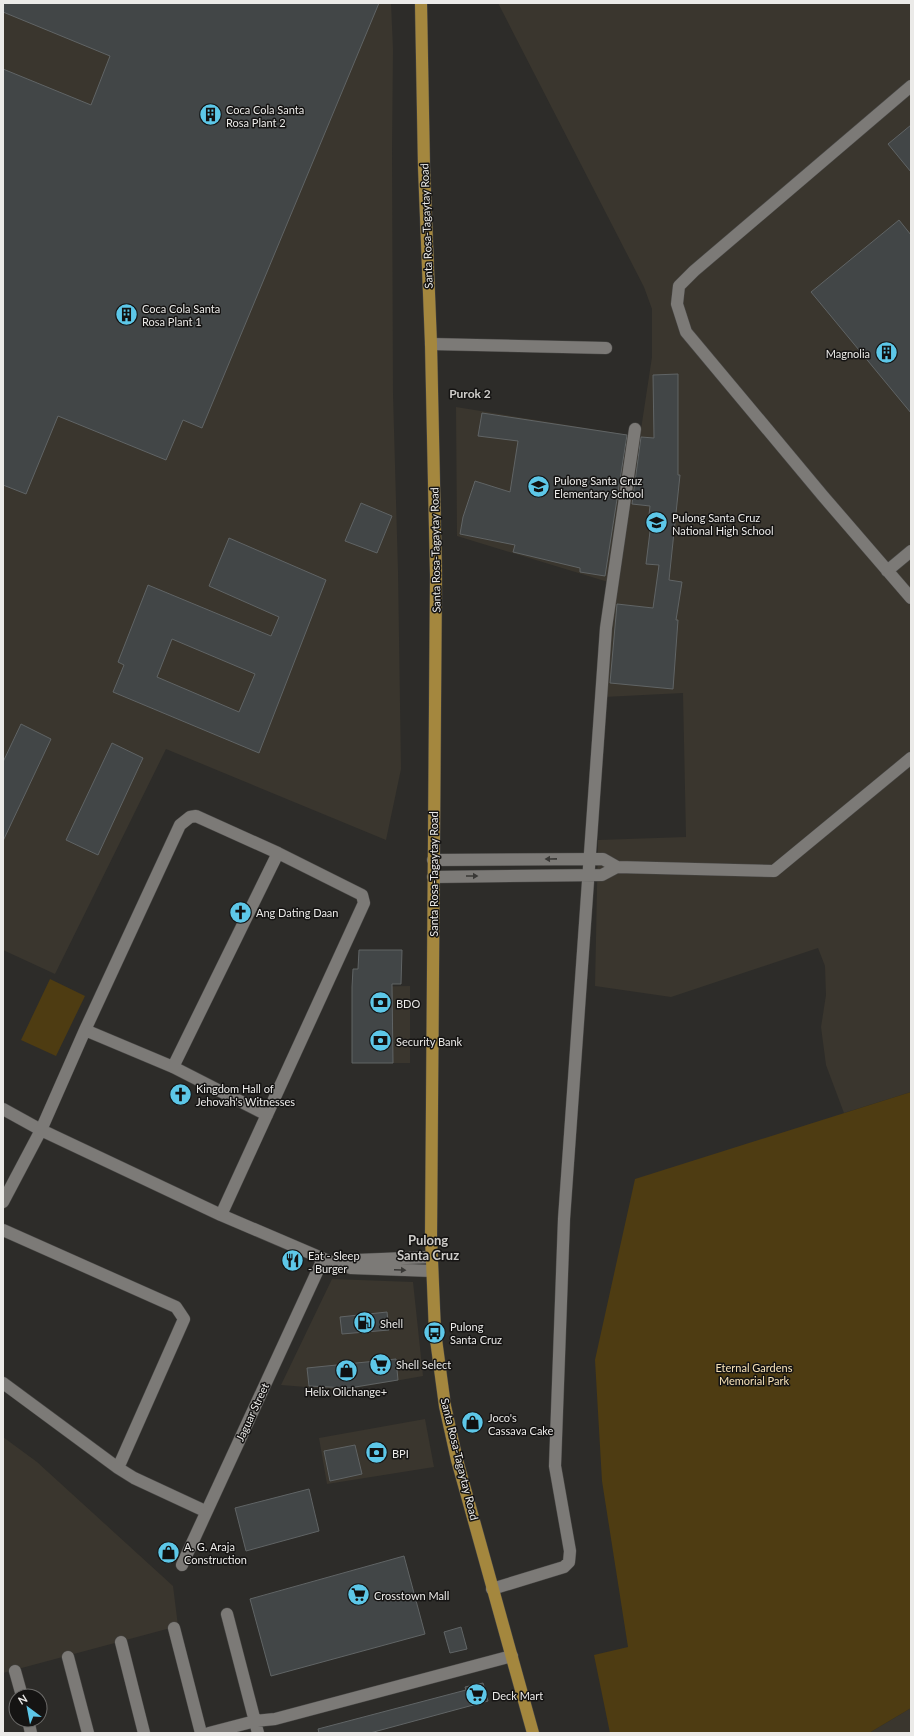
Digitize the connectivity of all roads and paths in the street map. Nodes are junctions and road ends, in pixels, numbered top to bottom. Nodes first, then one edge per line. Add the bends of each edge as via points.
1 (421, 3) edge
2 (911, 86) edge
3 (431, 344) junction
4 (606, 348) dead end
5 (636, 429) dead end
6 (911, 551) edge
7 (887, 571) junction
8 (911, 598) edge
9 (911, 758) edge
10 (278, 853) junction
11 (590, 858) junction
12 (433, 860) junction
13 (617, 867) junction
14 (588, 875) junction
15 (433, 877) junction
16 (85, 1030) junction
17 (173, 1067) junction
18 (3, 1109) edge
19 (267, 1115) junction
20 (41, 1130) junction
21 (3, 1202) edge
22 (221, 1215) junction
23 (3, 1230) edge
24 (432, 1257) junction
25 (323, 1259) junction
26 (338, 1264) junction
27 (432, 1271) junction
28 (3, 1383) edge
29 (118, 1468) junction
30 (206, 1511) junction
31 (182, 1565) dead end
32 (492, 1589) junction
33 (227, 1614) dead end
34 (174, 1628) dead end
35 (121, 1642) dead end
36 (512, 1656) junction
37 (68, 1657) dead end
38 (16, 1671) dead end
39 (20, 1688) edge
40 (255, 1721) junction
41 (88, 1733) edge
42 (144, 1733) edge
43 (201, 1733) edge
44 (209, 1733) edge
45 (258, 1733) edge
46 (532, 1733) edge

1 - 3 main road, Santa Rosa-Tagaytay Road
2 - 7 street via 694,271 680,286 677,304 686,332
3 - 4 street
3 - 12 main road, Santa Rosa-Tagaytay Road via 436,575
5 - 11 street via 606,628
6 - 7 street
7 - 8 street
9 - 13 street via 774,871
10 - 16 street via 196,816 190,817 180,825
10 - 17 street
10 - 19 street via 362,895 364,903
11 -> 12 street
11 - 13 street via 602,859
11 - 14 street
12 - 15 main road, Santa Rosa-Tagaytay Road
13 - 14 street via 602,875
15 -> 14 street
14 - 32 street via 564,1219 556,1400 555,1466 570,1551 569,1562 564,1567
15 - 24 main road, Santa Rosa-Tagaytay Road
16 - 17 street
16 - 20 street
17 - 19 street
18 - 20 street
19 - 22 street
20 - 21 street
20 - 22 street
22 - 25 street
23 - 29 street via 176,1307 183,1315 184,1319
24 - 26 street via 350,1260
24 - 27 main road, Santa Rosa-Tagaytay Road
25 - 26 street
25 - 30 street, Jaguar Street
26 -> 27 street via 351,1268
27 - 32 main road, Santa Rosa-Tagaytay Road via 435,1332 445,1406
28 - 29 street
29 - 30 street
30 - 31 street, Jaguar Street
32 - 36 main road, Santa Rosa-Tagaytay Road
33 - 40 street
34 - 43 street
35 - 42 street
36 - 40 street via 275,1719
36 - 46 main road, Santa Rosa-Tagaytay Road
37 - 41 street
38 - 39 street
40 - 44 street
40 - 45 street

